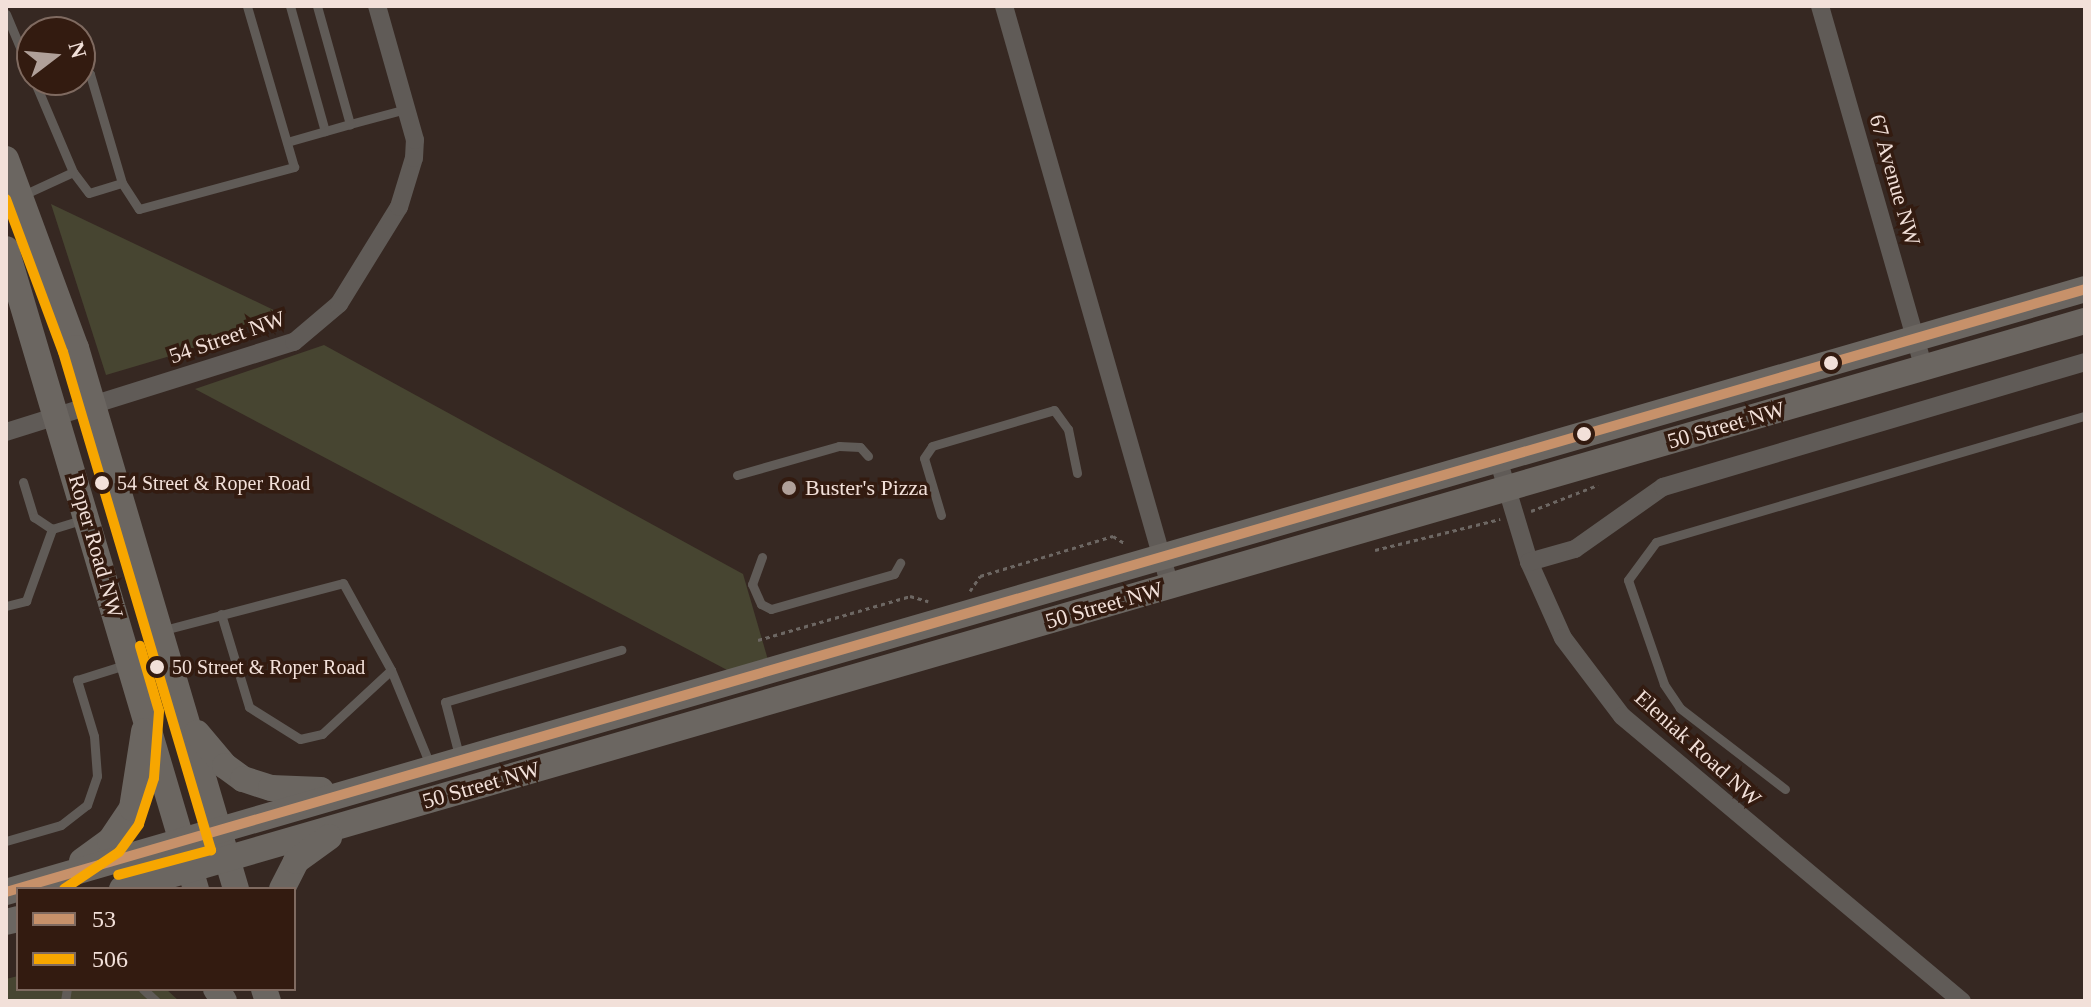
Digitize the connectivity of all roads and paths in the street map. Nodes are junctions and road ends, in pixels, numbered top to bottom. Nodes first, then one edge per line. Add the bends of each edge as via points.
1 (247, 6) edge
2 (290, 6) edge
3 (317, 6) edge
4 (377, 6) edge
5 (1004, 6) edge
6 (1820, 6) edge
7 (6, 14) edge
8 (16, 38) edge
9 (96, 94) edge
10 (40, 96) edge
11 (406, 109) junction
12 (350, 124) junction
13 (325, 131) junction
14 (287, 142) junction
15 (6, 159) edge
16 (73, 172) junction
17 (122, 183) junction
18 (20, 196) junction
19 (6, 249) edge
20 (2085, 289) edge
21 (2085, 321) edge
22 (1916, 339) junction
23 (2085, 362) edge
24 (1924, 368) junction
25 (93, 405) junction
26 (59, 416) junction
27 (2085, 416) edge
28 (6, 432) edge
29 (868, 456) dead end
30 (1498, 459) junction
31 (1077, 473) dead end
32 (737, 475) dead end
33 (23, 482) dead end
34 (1506, 489) junction
35 (941, 515) dead end
36 (89, 518) junction
37 (52, 529) junction
38 (1126, 544) dead end
39 (1161, 556) junction
40 (762, 557) dead end
41 (1529, 562) junction
42 (900, 563) dead end
43 (1170, 586) junction
44 (969, 591) dead end
45 (928, 601) dead end
46 (6, 606) edge
47 (221, 614) junction
48 (161, 631) junction
49 (758, 640) dead end
50 (621, 650) dead end
51 (131, 664) junction
52 (391, 670) junction
53 (145, 711) junction
54 (188, 721) junction
55 (460, 759) junction
56 (431, 767) junction
57 (1785, 789) dead end
58 (352, 790) junction
59 (357, 820) junction
60 (220, 829) junction
61 (183, 840) junction
62 (6, 841) edge
63 (228, 860) junction
64 (62, 875) junction
65 (194, 879) edge
66 (22, 887) edge
67 (136, 887) edge
68 (235, 887) edge
69 (283, 887) edge
70 (1962, 1001) edge

1 - 14 lane
2 - 13 lane
3 - 12 lane
4 - 11 street
5 - 39 street
6 - 22 street, 67 Avenue NW
7 - 8 lane
9 - 17 lane
10 - 16 lane
11 - 12 lane
11 - 25 street, 54 Street NW via 414,158 399,207 320,326 263,353
12 - 13 lane
13 - 14 lane
14 - 17 lane via 294,167 156,205 139,209
15 - 18 main road, Roper Road NW
16 - 17 lane via 89,193
16 - 18 lane
18 - 25 main road, Roper Road NW
19 - 26 main road, Roper Road NW
20 - 22 main road, 50 Street NW
21 - 24 main road, 50 Street NW
22 - 24 street, 67 Avenue NW
22 - 30 main road, 50 Street NW
23 - 41 street, 50 Street NW via 1663,487 1575,549
24 - 34 main road, 50 Street NW
25 - 26 street, 54 Street NW
25 - 48 main road, Roper Road NW
26 - 28 street, 54 Street NW
26 - 36 main road, Roper Road NW
27 - 57 lane via 1656,542 1628,580 1664,684 1680,708
29 - 32 lane via 856,445 839,446
30 - 34 street, Eleniak Road NW
30 - 39 main road, 50 Street NW
31 - 35 lane via 1068,429 1054,410 932,446 924,458
33 - 37 lane via 34,517
34 - 41 street, Eleniak Road NW
34 - 43 main road, 50 Street NW
36 - 37 lane
36 - 51 main road, Roper Road NW
37 - 46 lane via 26,601
38 - 44 path via 1113,536 980,576
39 - 43 street
39 - 55 main road, 50 Street NW
40 - 42 lane via 752,584 761,604 771,609 886,577
41 - 70 street, Eleniak Road NW via 1563,638 1622,716
43 - 59 main road, 50 Street NW
45 - 49 path via 910,596
47 - 48 lane
47 - 52 lane via 343,583
47 - 52 lane via 249,707 300,739 322,734
48 - 54 main road, Roper Road NW
50 - 55 lane via 445,702
51 - 53 main road, Roper Road NW
51 - 62 lane via 77,680 94,736 97,776 87,805 61,825
52 - 56 lane
53 - 61 main road, Roper Road NW
53 - 64 main road via 138,786 126,820 110,841
54 - 58 main road via 221,762 243,779 286,790
54 - 60 main road, Roper Road NW
55 - 56 main road, 50 Street NW
56 - 58 main road, 50 Street NW
58 - 60 main road, 50 Street NW
59 - 63 main road, 50 Street NW
59 - 69 main road via 296,861
60 - 61 main road, 50 Street NW
60 - 63 main road, Roper Road NW
61 - 64 main road, 50 Street NW
61 - 65 main road, Roper Road NW
63 - 65 main road, 50 Street NW
63 - 68 main road, Roper Road NW
64 - 66 main road, 50 Street NW
65 - 67 main road, 50 Street NW

